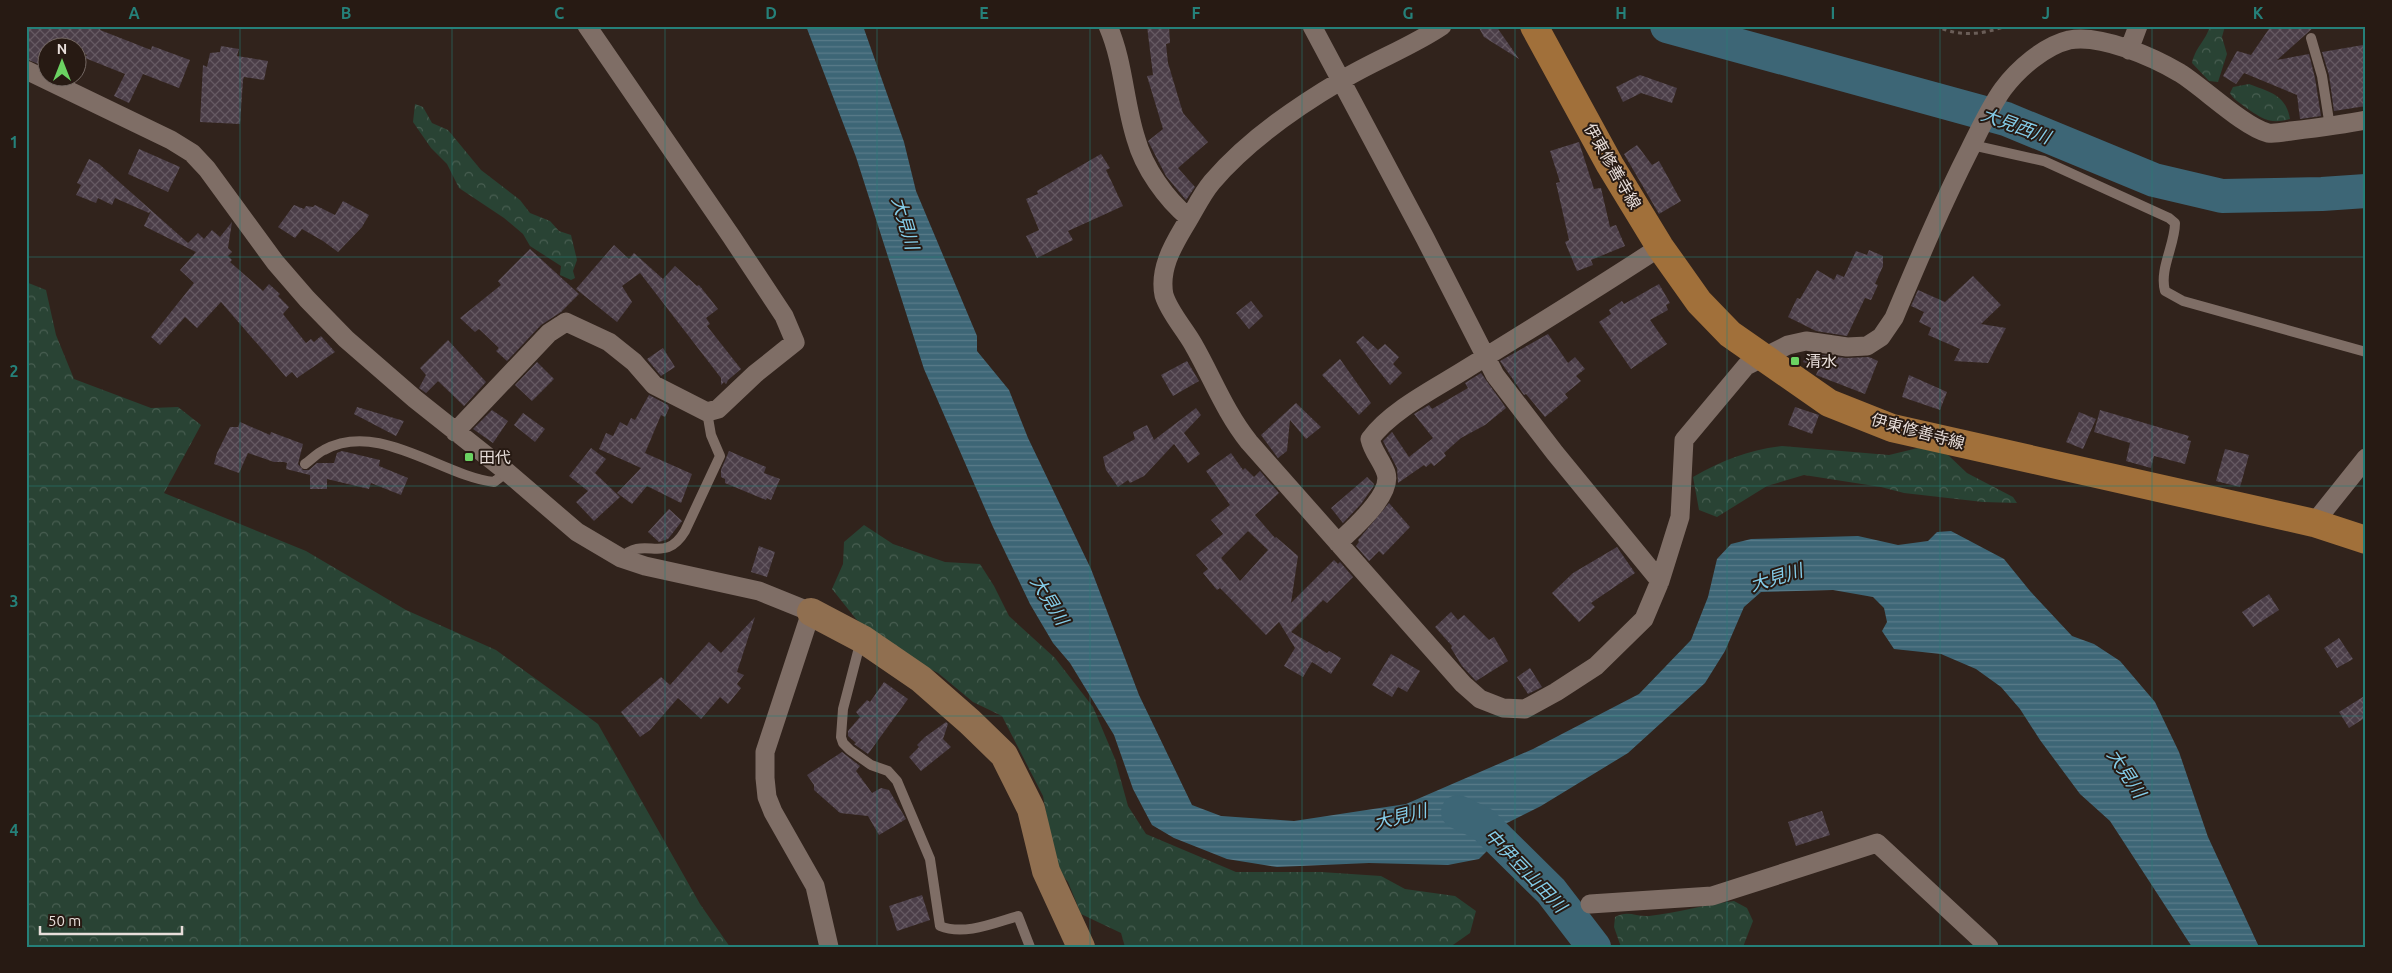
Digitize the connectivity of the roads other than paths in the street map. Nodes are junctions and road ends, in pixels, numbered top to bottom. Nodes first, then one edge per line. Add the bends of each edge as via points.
1 (586, 26) edge
2 (1108, 26) edge
3 (1312, 26) edge
4 (1442, 26) edge
5 (1534, 26) edge
6 (2138, 26) edge
7 (2311, 38) dead end
8 (2129, 50) junction
9 (26, 70) edge
10 (1342, 80) junction
11 (2366, 120) edge
12 (2330, 127) junction
13 (1974, 142) junction
14 (1189, 218) junction
15 (1660, 246) junction
16 (2366, 352) edge
17 (1485, 357) junction
18 (1763, 357) junction
19 (707, 412) junction
20 (455, 432) junction
21 (2366, 458) edge
22 (306, 464) dead end
23 (507, 472) junction
24 (2314, 523) junction
25 (2366, 540) edge
26 (1338, 544) junction
27 (621, 558) junction
28 (1660, 581) junction
29 (811, 612) junction
30 (861, 639) junction
31 (1590, 904) dead end
32 (829, 947) edge
33 (1030, 947) edge
34 (1081, 947) edge
35 (1989, 947) edge

1 - 19 street via 731,236 784,316 796,342 718,408
2 - 14 street via 1118,51 1136,139 1144,158 1167,196
3 - 10 street
4 - 10 street
5 - 15 main road, 伊東修善寺線 via 1610,164
6 - 8 street
7 - 12 lane via 2322,76
8 - 12 street via 2181,74 2268,133
8 - 13 street via 2091,40 2070,40 2052,47 2032,60 2004,89
9 - 20 street via 192,153 306,299 361,352
10 - 14 street via 1272,127 1235,159 1211,184
10 - 17 street
11 - 12 street
13 - 16 lane via 2044,161 2169,218 2174,222 2175,233 2163,282 2166,291 2183,301
13 - 18 street via 1951,186 1894,318 1881,337 1867,346 1847,347 1806,341 1788,344
14 - 26 street via 1166,264 1164,295 1232,420
15 - 17 street
15 - 18 main road, 伊東修善寺線 via 1699,302 1730,334
17 - 26 street via 1410,404 1376,431 1370,439 1386,473 1386,488 1381,498
17 - 28 street via 1495,376 1555,453
18 - 24 main road, 伊東修善寺線 via 1829,403 1892,428
18 - 28 street via 1746,366 1684,440 1680,517
19 - 20 street via 654,385 634,362 609,342 566,322 549,333
19 - 27 lane via 711,435 720,456 685,531 666,550 634,548
20 - 23 street
21 - 24 street
22 - 23 lane via 323,450 338,444 363,442 389,444 476,480 494,482
23 - 27 street via 577,532
24 - 25 main road, 伊東修善寺線
26 - 28 street via 1463,684 1480,699 1503,708 1525,709 1596,666 1644,619
27 - 29 street via 759,591
29 - 30 street
29 - 32 street via 765,752 765,778 773,812 815,886
30 - 33 lane via 844,709 841,737 850,750 871,765 888,771 897,781 930,859 940,926 977,928 1018,916
30 - 34 street via 921,679 1004,755 1031,809 1046,871
31 - 35 street via 1712,896 1877,843

